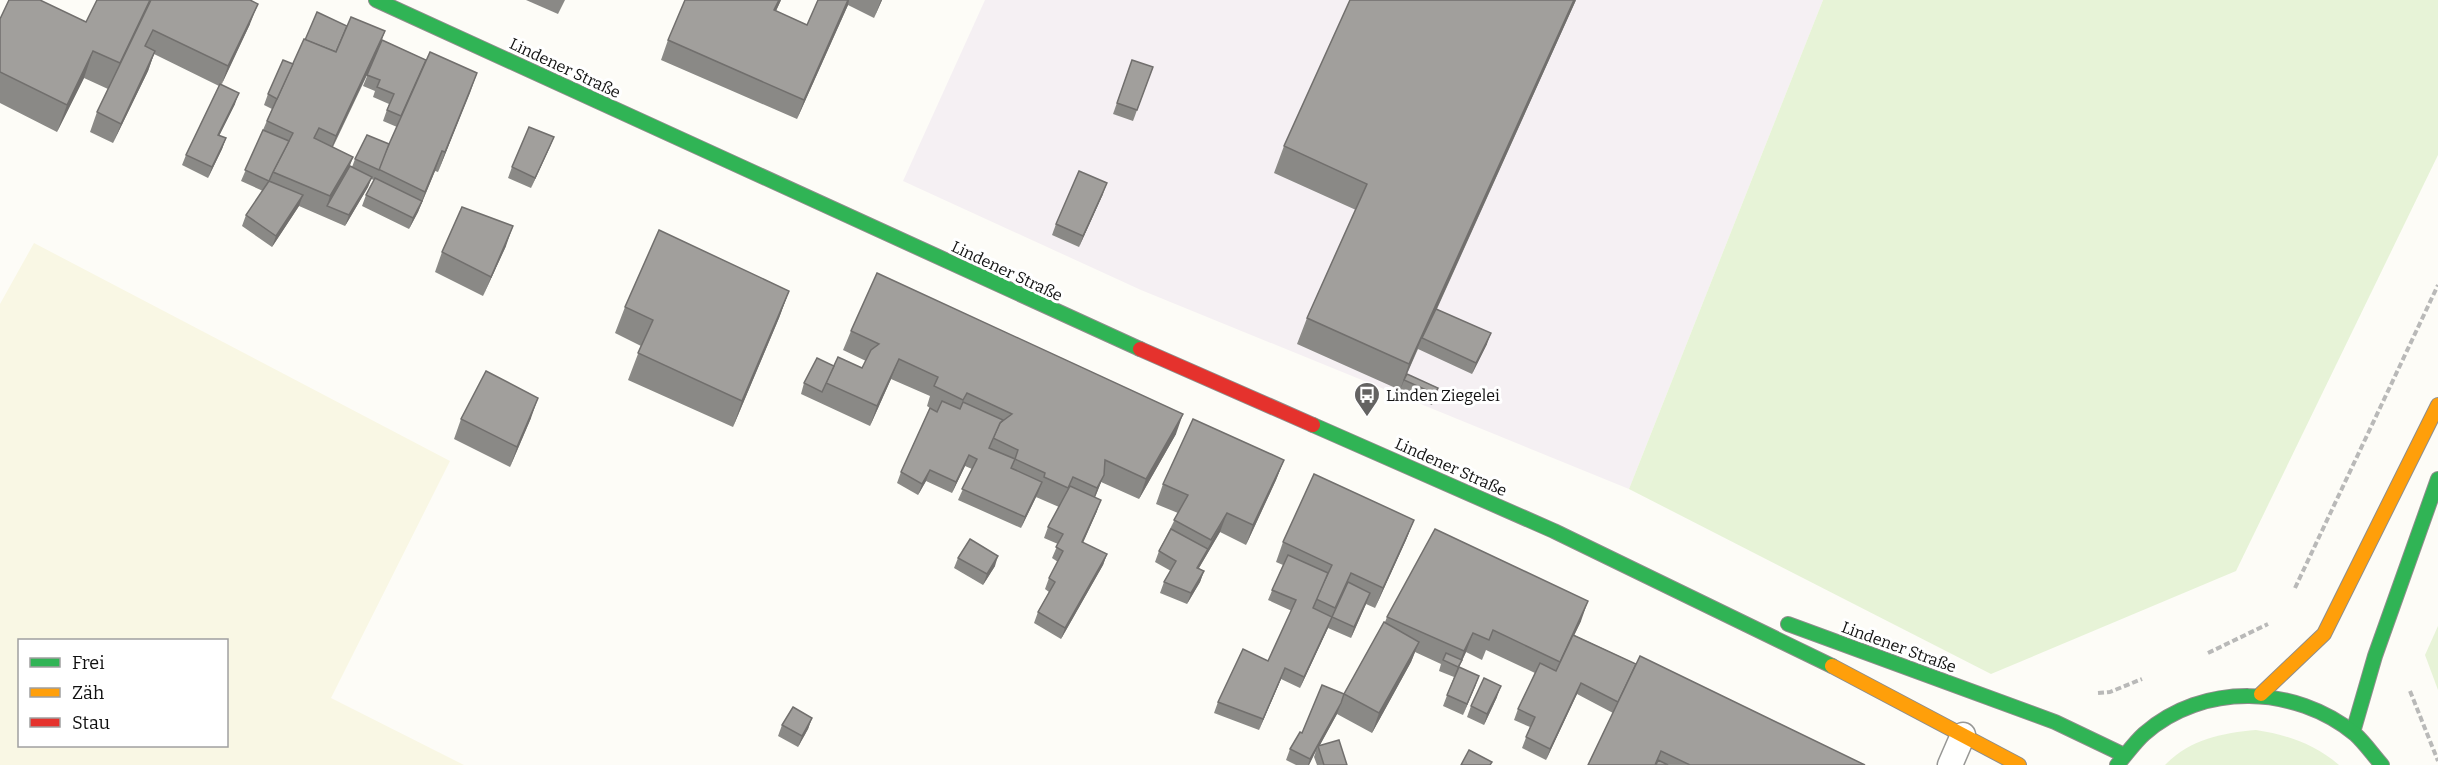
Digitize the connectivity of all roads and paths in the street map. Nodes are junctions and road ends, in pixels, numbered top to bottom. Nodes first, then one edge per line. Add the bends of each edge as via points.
1 (376, 0) edge
2 (2438, 285) edge
3 (2438, 405) edge
4 (2438, 479) edge
5 (1626, 565) junction
6 (2292, 595) dead end
7 (1747, 609) dead end
8 (1769, 617) dead end
9 (2261, 694) junction
10 (2354, 732) junction
11 (1963, 735) junction
12 (2120, 760) edge
13 (1950, 765) edge
14 (2019, 765) edge
15 (2382, 765) edge

1 - 5 main road, Lindener Straße via 1082,324
2 - 6 path
3 - 9 main road via 2324,634
4 - 10 main road via 2376,656
5 - 7 main road, Lindener Straße
5 - 11 main road, Lindener Straße
8 - 12 main road, Lindener Straße via 2055,722
9 - 10 main road via 2310,706
9 - 12 main road via 2222,696 2185,707 2152,727
10 - 15 main road
11 - 13 lane
11 - 14 main road, Lindener Straße

